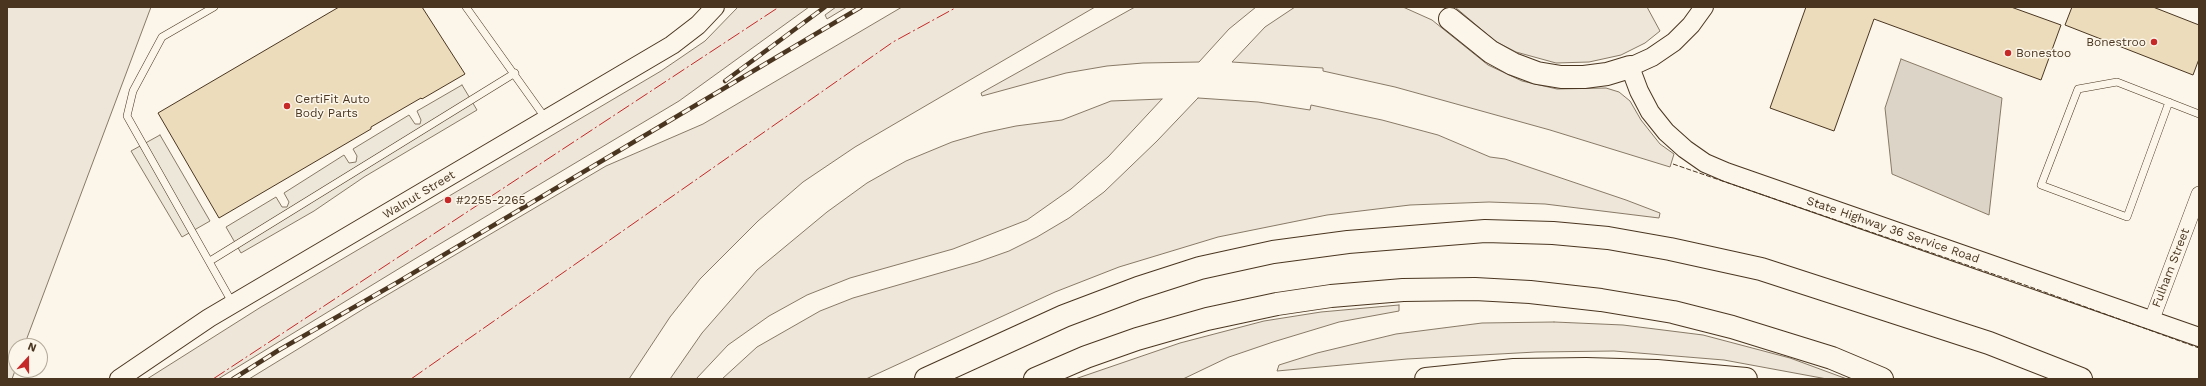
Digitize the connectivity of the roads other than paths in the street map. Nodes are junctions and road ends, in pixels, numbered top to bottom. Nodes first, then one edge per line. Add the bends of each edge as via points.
1 (214, 7) edge
2 (466, 7) edge
3 (716, 7) edge
4 (1704, 7) edge
5 (1450, 19) dead end
6 (1630, 67) junction
7 (515, 73) junction
8 (2170, 102) junction
9 (2199, 114) edge
10 (546, 119) junction
11 (2199, 194) edge
12 (210, 261) junction
13 (234, 304) junction
14 (2152, 319) junction
15 (2199, 337) edge
16 (119, 379) edge
17 (926, 379) edge
18 (1035, 379) edge
19 (1426, 379) edge
20 (1746, 379) edge
21 (1882, 379) edge
22 (2081, 379) edge

1 - 12 lane via 162,37 133,91 127,116
2 - 7 lane
3 - 10 street, Walnut Street via 672,45
4 - 6 street via 1674,42 1652,57
5 - 6 highway via 1491,52 1537,73 1560,77 1584,77
6 - 14 street, State Highway 36 Service Road via 1650,112 1666,132 1706,163
7 - 10 lane
7 - 12 lane
8 - 8 lane via 2117,82 2078,89 2041,185 2127,217
8 - 9 lane
10 - 13 street, Walnut Street
11 - 14 street, Fulham Street
12 - 13 lane
13 - 16 street, Walnut Street
14 - 15 street, State Highway 36 Service Road
17 - 22 highway via 1064,316 1200,268 1273,252 1348,242 1485,231 1608,238 1761,269 1989,343
18 - 21 highway via 1137,339 1207,319 1277,304 1403,290 1475,289 1601,300 1673,312 1825,356
19 - 20 highway via 1514,370 1586,369 1657,371

